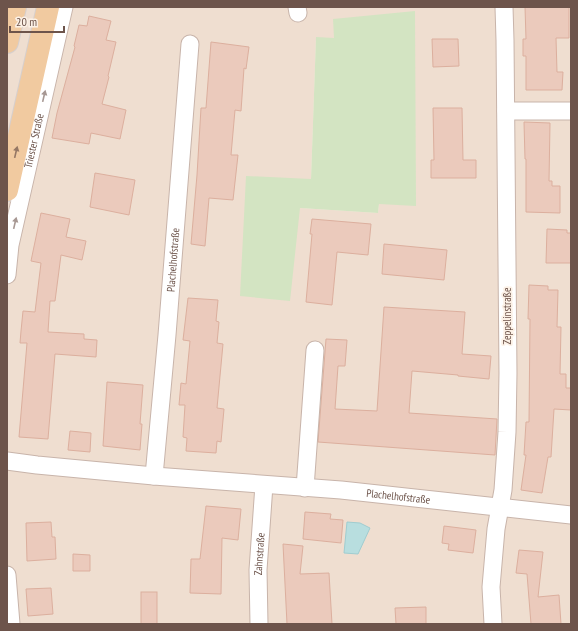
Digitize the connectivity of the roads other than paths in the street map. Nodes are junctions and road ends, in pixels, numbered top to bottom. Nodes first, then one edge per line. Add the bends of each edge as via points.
1 (15, 7) edge
2 (48, 7) edge
3 (64, 7) edge
4 (504, 7) edge
5 (7, 42) edge
6 (190, 44) dead end
7 (506, 111) junction
8 (571, 111) edge
9 (7, 190) edge
10 (7, 275) edge
11 (315, 350) dead end
12 (7, 461) edge
13 (154, 476) junction
14 (264, 485) junction
15 (305, 488) junction
16 (501, 507) junction
17 (571, 515) edge
18 (7, 575) edge
19 (11, 624) edge
20 (259, 624) edge
21 (493, 624) edge

1 - 5 main road
9 -> 2 main road, Triester Straße
10 -> 3 street, Triester Straße via 10,245
4 - 7 street, Zeppelinstraße
6 - 13 street, Plachelhofstraße
7 - 8 street
7 - 16 street, Zeppelinstraße via 507,432
11 - 15 street
12 - 13 street, Plachelhofstraße
13 - 14 street, Plachelhofstraße
14 - 15 street, Plachelhofstraße
14 - 20 street, Zahnstraße via 258,570
15 - 16 street, Plachelhofstraße
16 - 17 street, Plachelhofstraße
16 - 21 street, Zeppelinstraße via 496,529 491,587
18 - 19 street

